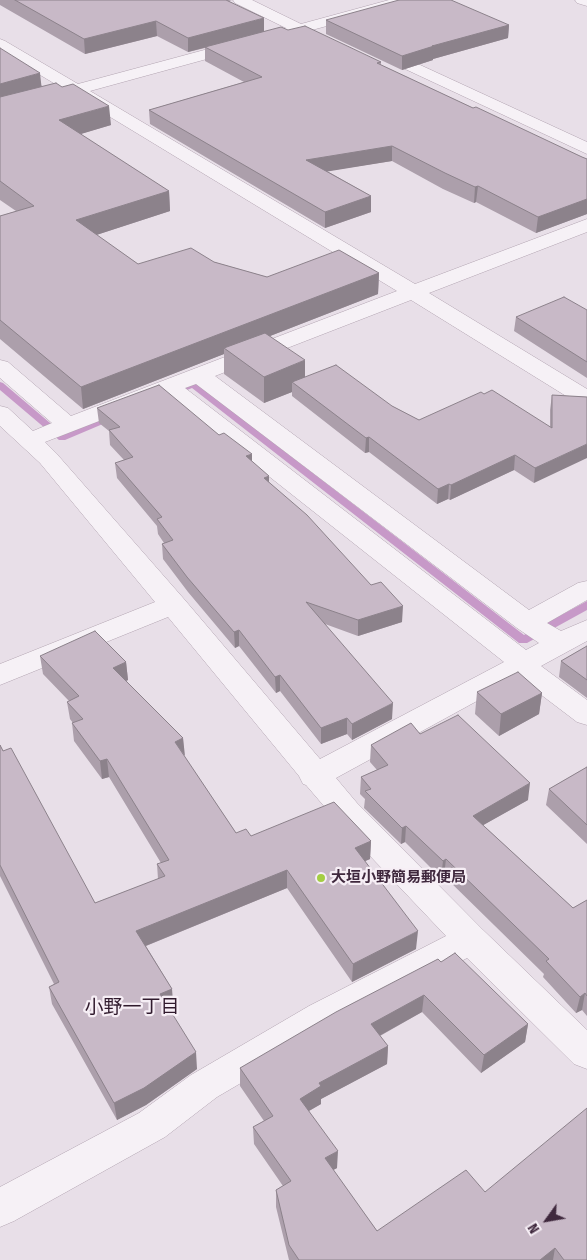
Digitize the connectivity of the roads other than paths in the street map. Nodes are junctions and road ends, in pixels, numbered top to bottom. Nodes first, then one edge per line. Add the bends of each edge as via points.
1 (240, 0) edge
2 (272, 0) edge
3 (406, 0) edge
4 (582, 0) edge
5 (587, 2) edge
6 (300, 29) junction
7 (321, 31) junction
8 (341, 33) edge
9 (0, 44) edge
10 (75, 90) junction
11 (0, 110) edge
12 (587, 149) edge
13 (552, 150) edge
14 (587, 226) edge
15 (413, 292) junction
16 (0, 366) edge
17 (198, 374) junction
18 (168, 386) junction
19 (587, 399) edge
20 (0, 413) edge
21 (68, 425) junction
22 (30, 440) junction
23 (587, 589) edge
24 (174, 606) junction
25 (527, 622) junction
26 (587, 629) edge
27 (560, 644) junction
28 (522, 666) junction
29 (0, 675) edge
30 (587, 716) edge
31 (314, 776) junction
32 (470, 939) junction
33 (587, 1053) edge
34 (0, 1208) edge

1 - 6 street
2 - 7 street
3 - 7 street
4 - 5 street
6 - 7 street
6 - 10 street
7 - 8 street
9 - 10 street
10 - 11 street
10 - 15 street
12 - 13 street via 366,52
14 - 15 street
15 - 17 street
15 - 19 street
16 - 21 street
17 - 18 street
17 - 25 street
18 - 21 street
18 - 28 street via 516,657
20 - 22 street
21 - 22 street
22 - 24 street
23 - 25 street
24 - 29 street via 40,656
24 - 31 street
25 - 27 street
26 - 27 street
27 - 28 street
28 - 30 street
28 - 31 street
31 - 32 street
32 - 33 street
32 - 34 street via 322,1018 204,1086 152,1125

